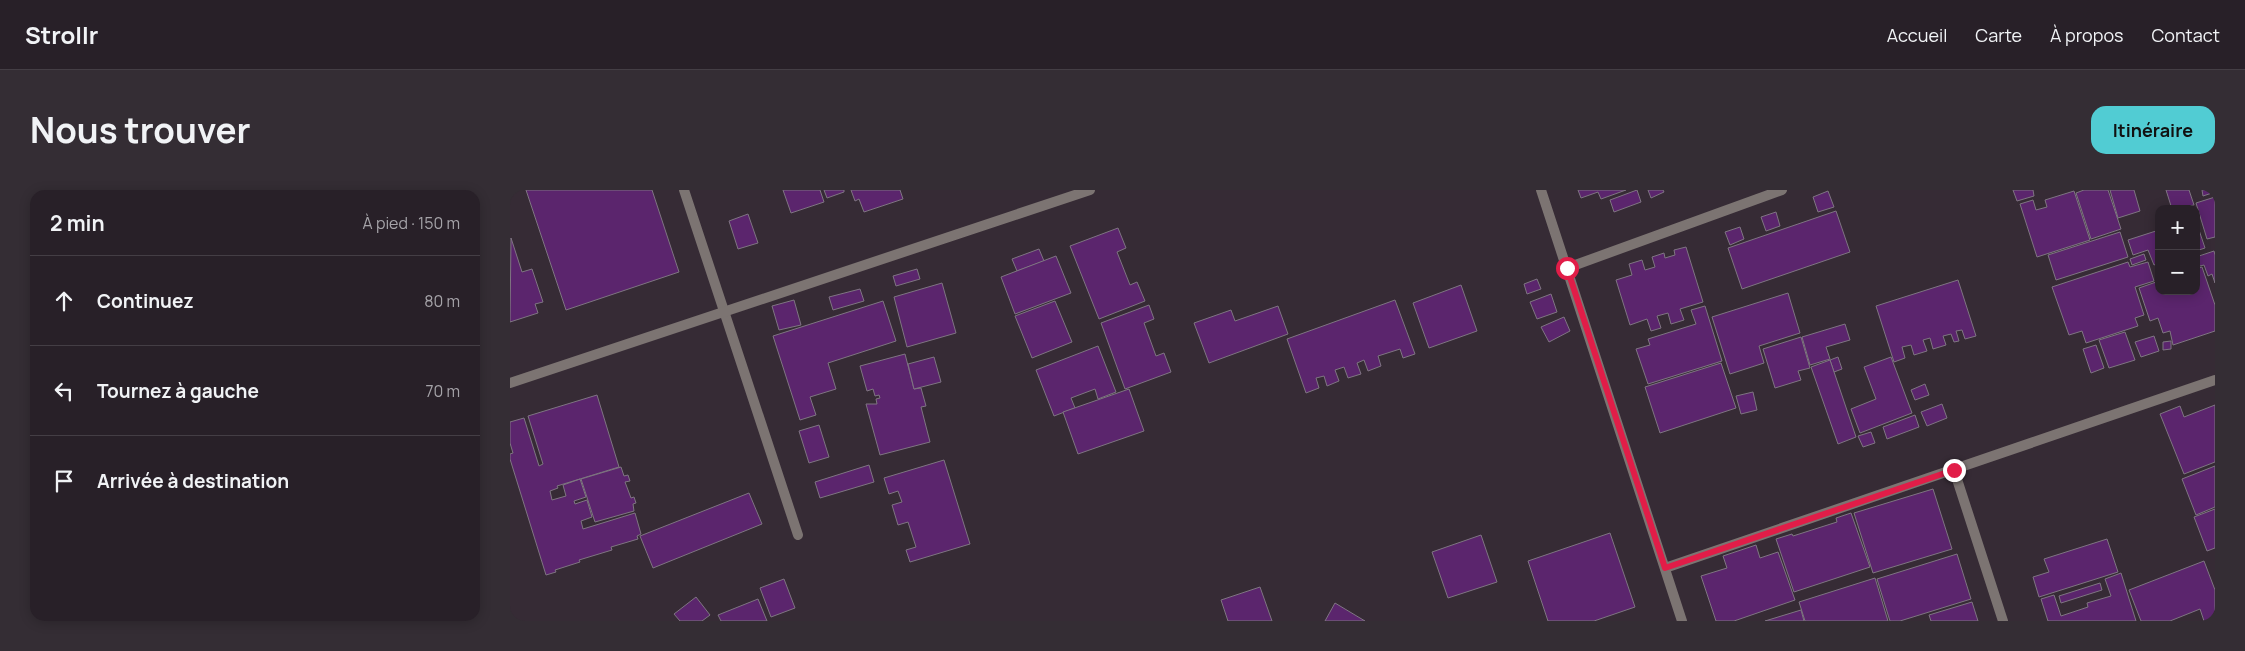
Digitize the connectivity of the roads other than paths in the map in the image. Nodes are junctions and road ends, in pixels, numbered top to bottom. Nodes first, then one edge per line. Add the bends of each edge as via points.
1 (684, 190) edge
2 (1090, 190) edge
3 (1541, 190) edge
4 (1782, 190) edge
5 (1567, 268) junction
6 (724, 312) junction
7 (2215, 380) edge
8 (510, 383) edge
9 (1954, 470) junction
10 (798, 535) dead end
11 (1665, 568) junction
12 (1682, 621) edge
13 (2003, 621) edge

1 - 6 street
2 - 6 street
3 - 5 street
4 - 5 street
5 - 11 street
6 - 8 street
6 - 10 street
7 - 9 street
9 - 11 street
9 - 13 street
11 - 12 street

